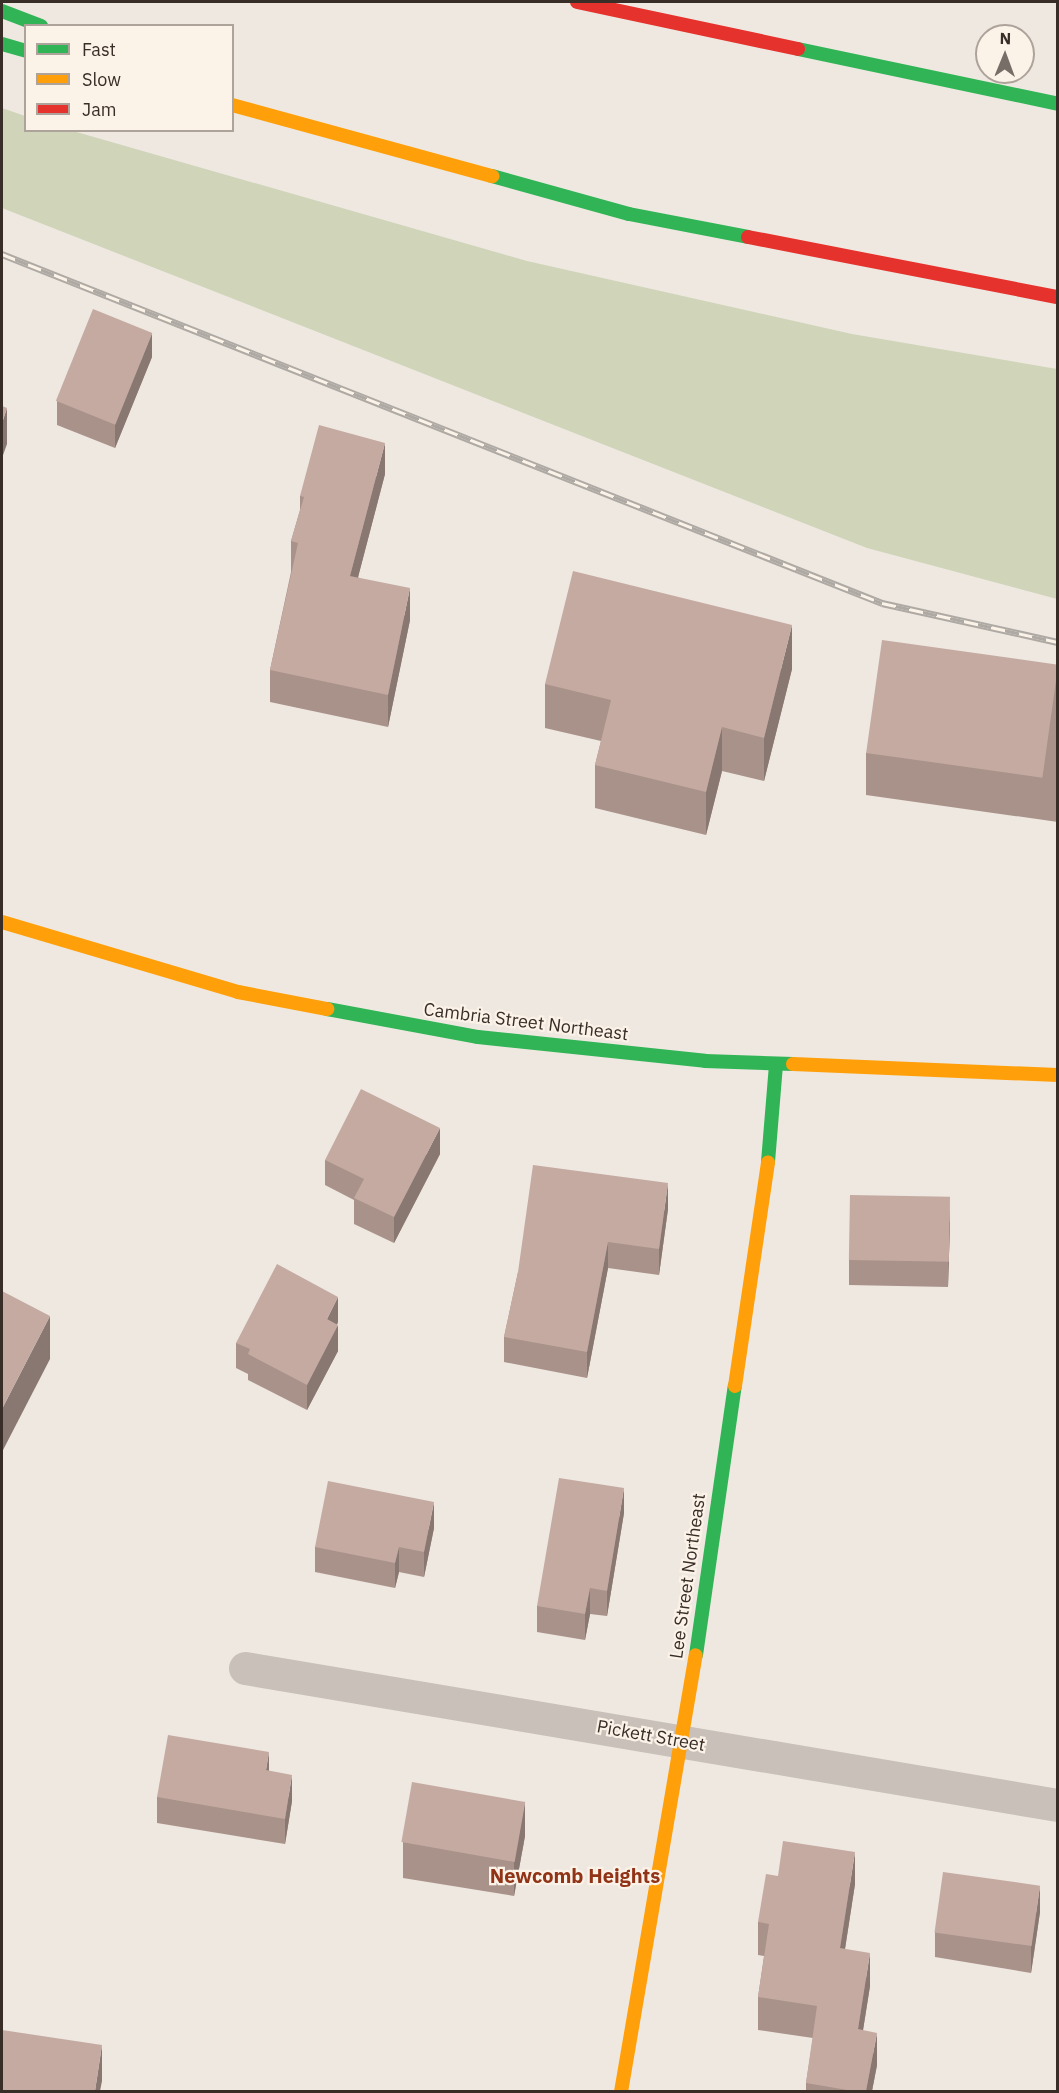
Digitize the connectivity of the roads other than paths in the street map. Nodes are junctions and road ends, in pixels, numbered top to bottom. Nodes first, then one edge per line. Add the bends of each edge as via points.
1 (577, 2) edge
2 (2, 10) edge
3 (36, 24) edge
4 (2, 44) edge
5 (24, 50) edge
6 (234, 100) edge
7 (1058, 105) edge
8 (234, 106) edge
9 (285, 119) junction
10 (1058, 297) edge
11 (2, 922) edge
12 (776, 1065) junction
13 (1058, 1075) edge
14 (245, 1668) dead end
15 (682, 1741) junction
16 (1058, 1805) edge
17 (621, 2091) edge

1 - 7 main road
2 - 3 main road
4 - 5 main road
6 - 9 main road
8 - 9 main road
9 - 10 main road via 629,214
11 - 12 main road, Cambria Street Northeast via 227,989 362,1017 583,1049
12 - 13 main road, Cambria Street Northeast
12 - 15 main road, Lee Street Northeast via 773,1127
14 - 15 street, Pickett Street
15 - 16 street, Pickett Street
15 - 17 main road, Lee Street Northeast

